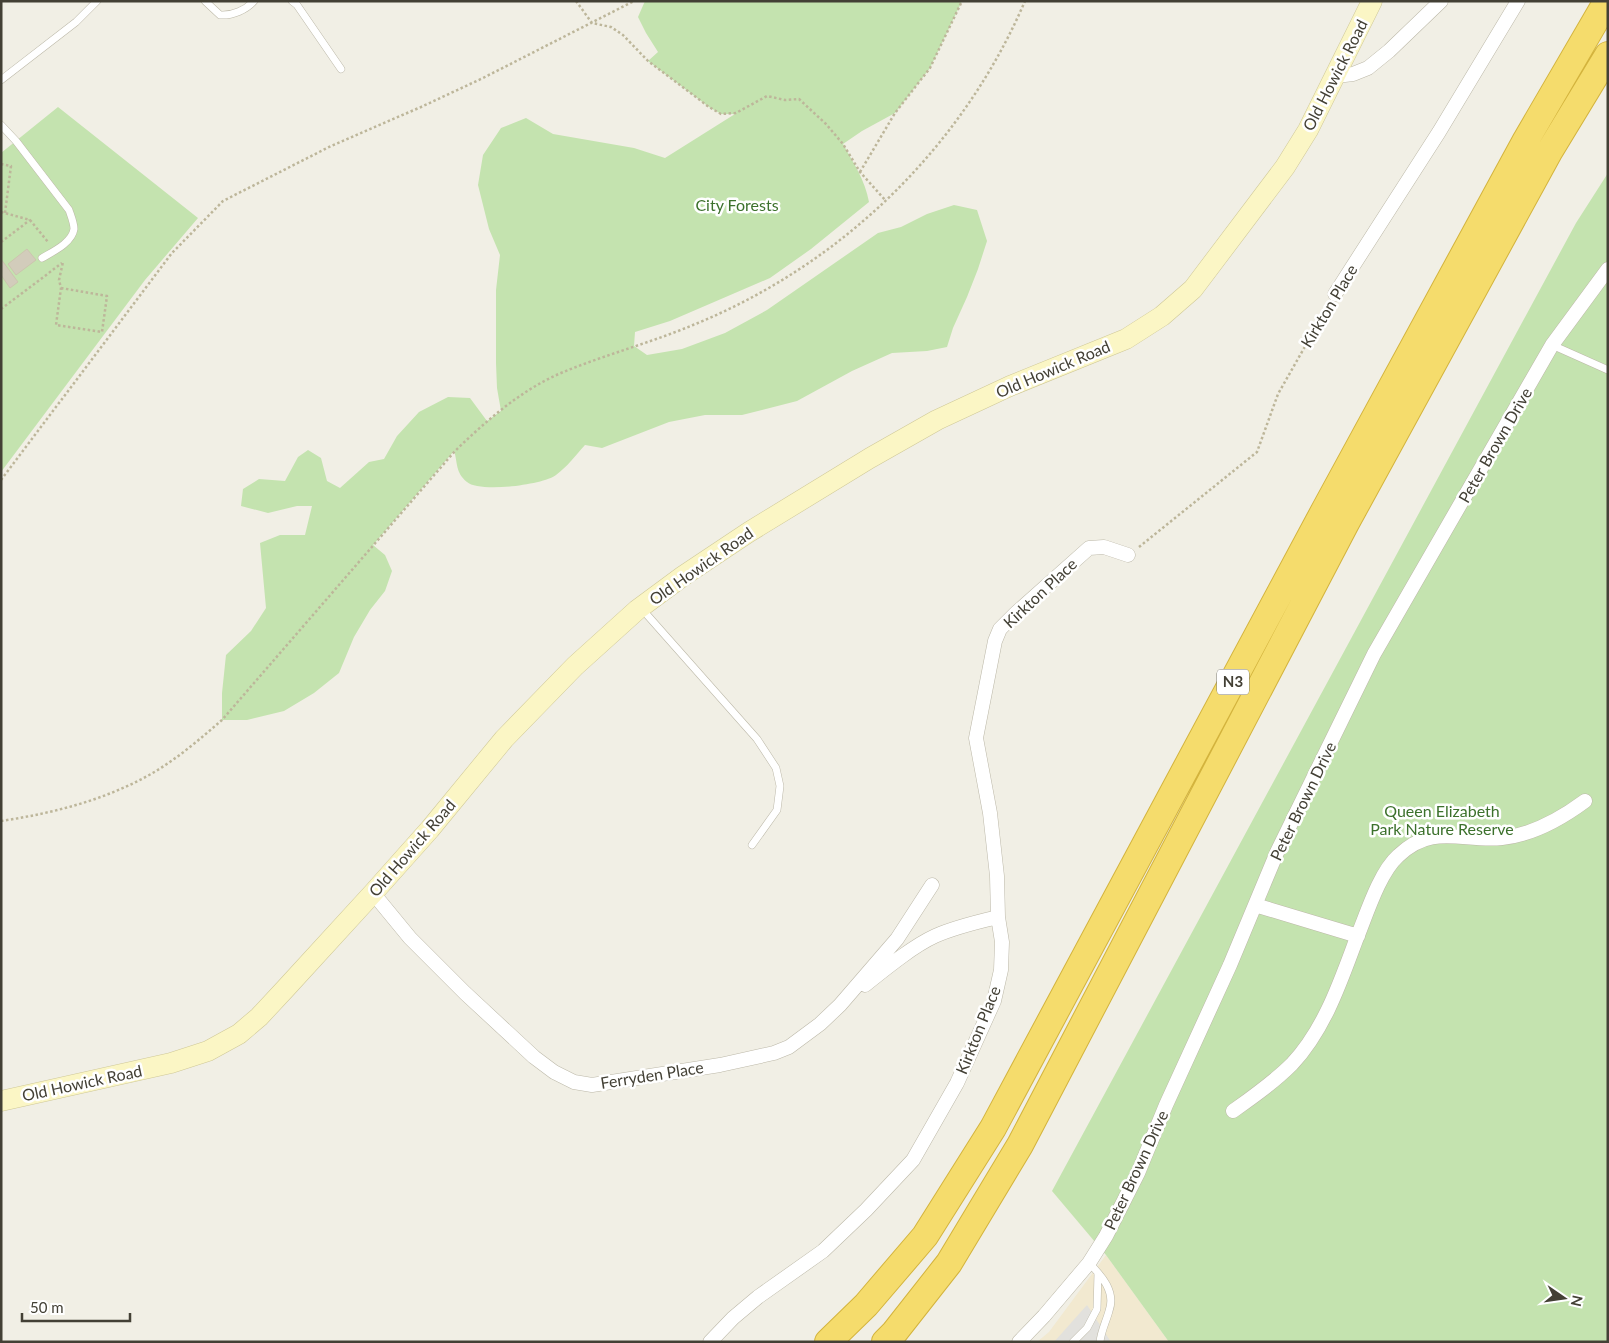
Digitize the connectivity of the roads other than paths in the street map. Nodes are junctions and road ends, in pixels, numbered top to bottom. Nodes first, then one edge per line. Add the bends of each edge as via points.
1 (97, 1) edge
2 (205, 1) edge
3 (254, 1) edge
4 (292, 1) edge
5 (1372, 1) edge
6 (1441, 1) edge
7 (1518, 1) edge
8 (1607, 1) edge
9 (1608, 55) edge
10 (341, 68) dead end
11 (1336, 76) junction
12 (1, 80) edge
13 (1, 126) edge
14 (42, 258) dead end
15 (1608, 269) edge
16 (1335, 294) road end
17 (1552, 345) junction
18 (1608, 370) edge
19 (1128, 555) road end
20 (640, 608) junction
21 (1584, 801) dead end
22 (752, 846) dead end
23 (932, 885) dead end
24 (373, 893) junction
25 (1255, 905) junction
26 (998, 917) junction
27 (1358, 936) junction
28 (840, 1005) junction
29 (1, 1101) edge
30 (1233, 1111) dead end
31 (1093, 1268) junction
32 (710, 1342) edge
33 (828, 1342) edge
34 (885, 1342) edge
35 (1020, 1342) edge
36 (1074, 1342) edge
37 (1100, 1342) edge

1 - 12 lane via 76,22
2 - 3 lane via 220,15 228,16
4 - 10 lane
5 - 11 main road, Old Howick Road
6 - 11 street via 1368,68
7 - 16 street, Kirkton Place
8 - 33 highway, N3 via 1526,140 993,1128 925,1236 866,1305
9 - 34 highway, N3 via 1549,152 1346,523 1020,1145 949,1263
11 - 20 main road, Old Howick Road via 1308,130 1270,188 1194,288 1162,316 1126,339 972,403 870,458 749,532
13 - 14 lane via 69,210 74,228 71,237
15 - 17 street, Peter Brown Drive
17 - 18 lane
17 - 25 street, Peter Brown Drive via 1374,654 1278,850
19 - 26 street, Kirkton Place via 1104,547 1089,548 1000,629 976,738 990,813
20 - 22 lane via 757,739 776,768 780,786 777,810
20 - 24 main road, Old Howick Road via 575,666 504,739
21 - 27 street via 1553,821 1503,838 1449,835 1415,843 1395,858 1384,875
23 - 28 street, Ferryden Place via 897,939
24 - 28 street, Ferryden Place via 410,938 465,993 534,1057 574,1082 592,1085 615,1082 774,1053 789,1047
24 - 29 main road, Old Howick Road via 259,1017 224,1043 171,1064
25 - 27 street
25 - 31 street, Peter Brown Drive
26 - 28 street, Ferryden Place via 933,937 890,965
26 - 32 street, Kirkton Place via 1002,942 1001,970 994,1001 957,1083 912,1160 823,1251 758,1297
27 - 30 street via 1315,1034 1269,1085
31 - 35 street, Peter Brown Drive
31 - 36 lane via 1098,1309
31 - 37 lane via 1110,1291 1110,1309

